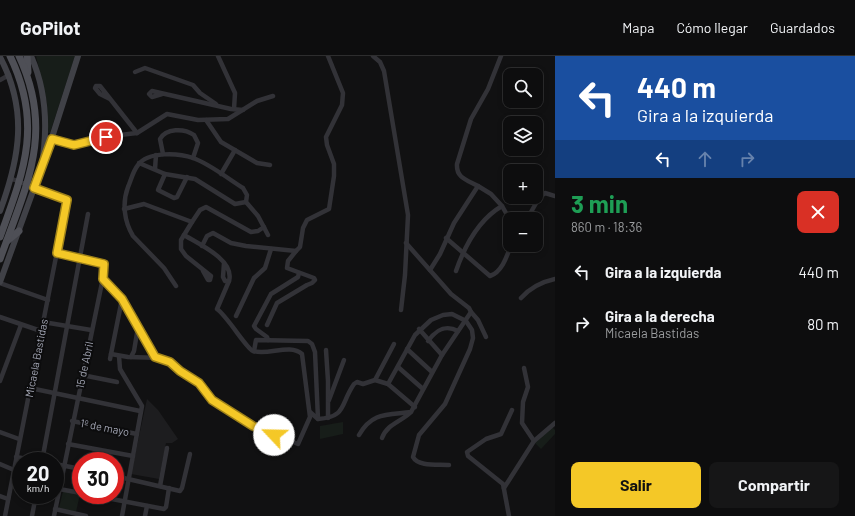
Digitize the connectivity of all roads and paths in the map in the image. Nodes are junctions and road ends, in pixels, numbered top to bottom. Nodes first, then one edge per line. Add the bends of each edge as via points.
1 (10, 56) edge
2 (19, 56) edge
3 (78, 56) edge
4 (218, 56) edge
5 (328, 56) edge
6 (373, 56) edge
7 (501, 56) edge
8 (0, 57) edge
9 (31, 57) edge
10 (135, 72) dead end
11 (9, 75) junction
12 (28, 76) junction
13 (0, 80) edge
14 (162, 94) dead end
15 (274, 96) dead end
16 (110, 99) dead end
17 (217, 106) junction
18 (234, 109) junction
19 (243, 110) junction
20 (206, 120) junction
21 (137, 133) junction
22 (49, 138) junction
23 (235, 150) junction
24 (163, 154) junction
25 (156, 155) junction
26 (193, 158) junction
27 (139, 163) junction
28 (270, 165) dead end
29 (155, 169) junction
30 (165, 174) junction
31 (221, 174) junction
32 (187, 177) junction
33 (12, 179) junction
34 (20, 182) junction
35 (31, 186) junction
36 (478, 186) junction
37 (555, 196) edge
38 (246, 202) junction
39 (502, 206) junction
40 (124, 209) junction
41 (0, 211) edge
42 (505, 212) edge
43 (531, 212) edge
44 (88, 214) dead end
45 (192, 222) junction
46 (264, 227) junction
47 (19, 232) junction
48 (184, 235) junction
49 (268, 235) dead end
50 (0, 237) edge
51 (446, 238) junction
52 (6, 243) junction
53 (406, 243) junction
54 (202, 246) junction
55 (270, 249) junction
56 (296, 251) junction
57 (463, 252) junction
58 (509, 252) edge
59 (57, 253) junction
60 (81, 257) junction
61 (0, 259) edge
62 (430, 270) junction
63 (203, 271) dead end
64 (456, 271) dead end
65 (299, 273) junction
66 (103, 279) junction
67 (555, 279) edge
68 (0, 282) edge
69 (176, 286) dead end
70 (521, 298) dead end
71 (122, 299) junction
72 (48, 300) junction
73 (401, 310) dead end
74 (471, 312) junction
75 (236, 316) dead end
76 (0, 317) edge
77 (466, 321) junction
78 (43, 322) junction
79 (21, 325) junction
80 (267, 325) dead end
81 (68, 326) junction
82 (138, 327) junction
83 (91, 330) junction
84 (419, 330) junction
85 (41, 331) junction
86 (458, 331) junction
87 (486, 337) dead end
88 (268, 340) junction
89 (428, 341) junction
90 (394, 344) dead end
91 (407, 349) junction
92 (326, 350) dead end
93 (254, 351) junction
94 (442, 355) junction
95 (119, 356) junction
96 (130, 357) junction
97 (155, 357) junction
98 (344, 360) dead end
99 (398, 367) junction
100 (524, 368) dead end
101 (432, 372) junction
102 (82, 375) junction
103 (375, 380) junction
104 (0, 381) edge
105 (117, 382) dead end
106 (388, 384) junction
107 (30, 388) junction
108 (423, 389) junction
109 (55, 393) junction
110 (77, 397) junction
111 (329, 402) junction
112 (415, 408) junction
113 (512, 410) dead end
114 (140, 411) junction
115 (310, 412) junction
116 (411, 412) junction
117 (328, 418) junction
118 (318, 419) junction
119 (72, 421) junction
120 (555, 423) edge
121 (0, 432) edge
122 (137, 434) junction
123 (359, 435) dead end
124 (382, 438) dead end
125 (19, 439) junction
126 (534, 441) junction
127 (68, 444) junction
128 (167, 448) dead end
129 (17, 452) edge
130 (44, 452) edge
131 (190, 454) dead end
132 (133, 456) junction
133 (64, 462) edge
134 (0, 464) edge
135 (449, 465) dead end
136 (12, 469) edge
137 (124, 478) edge
138 (129, 479) junction
139 (12, 480) edge
140 (160, 486) junction
141 (169, 488) junction
142 (504, 488) junction
143 (0, 496) edge
144 (8, 499) junction
145 (124, 502) joint
146 (34, 504) edge
147 (56, 504) edge
148 (124, 504) edge
149 (147, 506) junction
150 (55, 509) junction
151 (5, 516) edge
152 (32, 516) edge
153 (54, 516) edge
154 (86, 516) edge
155 (122, 516) edge
156 (145, 516) edge
157 (509, 516) edge

1 - 34 main road via 22,88 27,118 27,150
2 - 12 main road
3 - 22 street
4 - 18 street via 235,93
5 - 56 street via 343,94 342,105 326,137 334,164 331,204 326,211 307,220 300,247
6 - 53 street via 380,62 384,71 408,215
7 - 36 street via 488,89 471,119 457,164 456,172
8 - 11 street
9 - 12 main road
9 - 22 street via 44,99
10 - 17 street via 145,68 193,85
11 - 13 street
11 - 33 street via 18,121
12 - 35 main road via 36,132
14 - 17 street
15 - 19 street via 257,101
16 - 21 street
17 - 18 street
18 - 19 street
19 - 20 street via 228,119
20 - 21 street via 167,114
20 - 23 street via 221,142
21 - 22 street via 94,138 77,145
22 - 35 street via 41,169
23 - 28 street via 257,163
23 - 31 street
24 - 25 street
24 - 26 street
24 - 26 street via 160,139 163,134 175,130 194,135 198,143
25 - 27 street
25 - 29 street
26 - 31 street
27 - 29 street
27 - 40 street via 124,197
29 - 30 street
30 - 32 street
30 - 32 street via 158,190 174,198 177,197
31 - 38 street via 245,190
32 - 38 street via 195,179 235,204
33 - 34 street
33 - 41 street via 4,191
34 - 35 street
34 - 50 main road
35 - 47 street
35 - 52 main road
35 - 59 street, Micaela Bastidas via 67,200
36 - 39 street via 491,194
36 - 51 street
37 - 43 street via 545,194 538,198
38 - 46 street
39 - 42 street
39 - 57 street via 488,214 481,222
40 - 45 street via 144,204
40 - 69 street via 133,236 164,268
44 - 60 street
45 - 46 street via 200,210 206,207 251,232
45 - 48 street
46 - 49 street
47 - 52 main road
47 - 68 street
48 - 54 street
48 - 63 street via 181,249
51 - 57 street
51 - 62 street
52 - 61 main road
53 - 62 street
53 - 73 street
54 - 55 street via 213,233 231,243
54 - 93 street via 214,253 230,274 217,309 231,323 244,344
55 - 56 street
55 - 75 street via 265,268 254,278
56 - 65 street via 287,268
57 - 58 street via 490,276 505,262
57 - 64 street
59 - 60 street
59 - 72 street, Micaela Bastidas
60 - 66 street, 15 de Abril via 104,264
60 - 81 street
62 - 74 street
65 - 80 street via 315,280 277,303
65 - 88 street via 295,279 271,294 256,322 254,328
66 - 71 street
66 - 83 street, 15 de Abril
67 - 70 street via 540,282
68 - 72 street
71 - 82 street
71 - 95 street via 110,356
72 - 78 street, Micaela Bastidas
74 - 77 street
74 - 87 street
76 - 79 street
77 - 84 street via 452,314 443,315 431,320
77 - 86 street
77 - 135 street via 472,330 470,349 445,404 419,435 413,457 421,463
78 - 81 street
78 - 85 street, Micaela Bastidas
79 - 85 street
79 - 104 street
81 - 83 street
81 - 109 street
82 - 96 street via 134,351
82 - 97 street
83 - 102 street, 15 de Abril
84 - 89 street
84 - 91 street
85 - 107 street, Micaela Bastidas
86 - 89 street via 446,327 433,334
86 - 94 street
88 - 93 street via 255,340
88 - 118 street via 312,344 315,352
89 - 94 street
90 - 103 street
91 - 99 street
91 - 101 street
92 - 111 street
93 - 115 street via 288,350 302,354
94 - 101 street
95 - 96 street
95 - 114 street via 120,369 141,403
96 - 97 street
97 - 115 street via 170,362 199,383 212,400 253,426 296,444 299,443 309,422
98 - 111 street
99 - 106 street
99 - 108 street
100 - 126 street via 528,387 523,402 522,423
101 - 108 street
102 - 105 street
102 - 110 street, 15 de Abril
103 - 106 street
103 - 117 street via 354,384 339,413 333,418
106 - 112 street
107 - 109 street
107 - 125 street, Micaela Bastidas
108 - 112 street
109 - 110 street
109 - 130 street
110 - 114 street
110 - 119 street, 15 de Abril
111 - 117 street
112 - 116 street
113 - 142 street via 501,434 486,439 467,452 468,456 501,481
114 - 122 street
115 - 118 street
116 - 123 street via 391,413 371,419
116 - 124 street via 390,426
117 - 118 street
119 - 122 street, 1º de mayo
119 - 127 street, 15 de Abril
120 - 126 street
121 - 125 street
122 - 132 street
125 - 129 street, Micaela Bastidas
126 - 142 street
127 - 132 street
127 - 133 street, 15 de Abril
128 - 140 street
131 - 141 street via 181,489 179,491
132 - 138 street
134 - 136 street
137 - 138 street
138 - 140 street
138 - 145 street
139 - 144 street, Micaela Bastidas
140 - 141 street
141 - 149 street via 165,509
142 - 157 street
143 - 144 street
144 - 151 street, Micaela Bastidas
145 - 149 street
146 - 152 street
147 - 150 street, 15 de Abril
148 - 155 street
149 - 156 street
150 - 153 street, 15 de Abril
150 - 154 street

